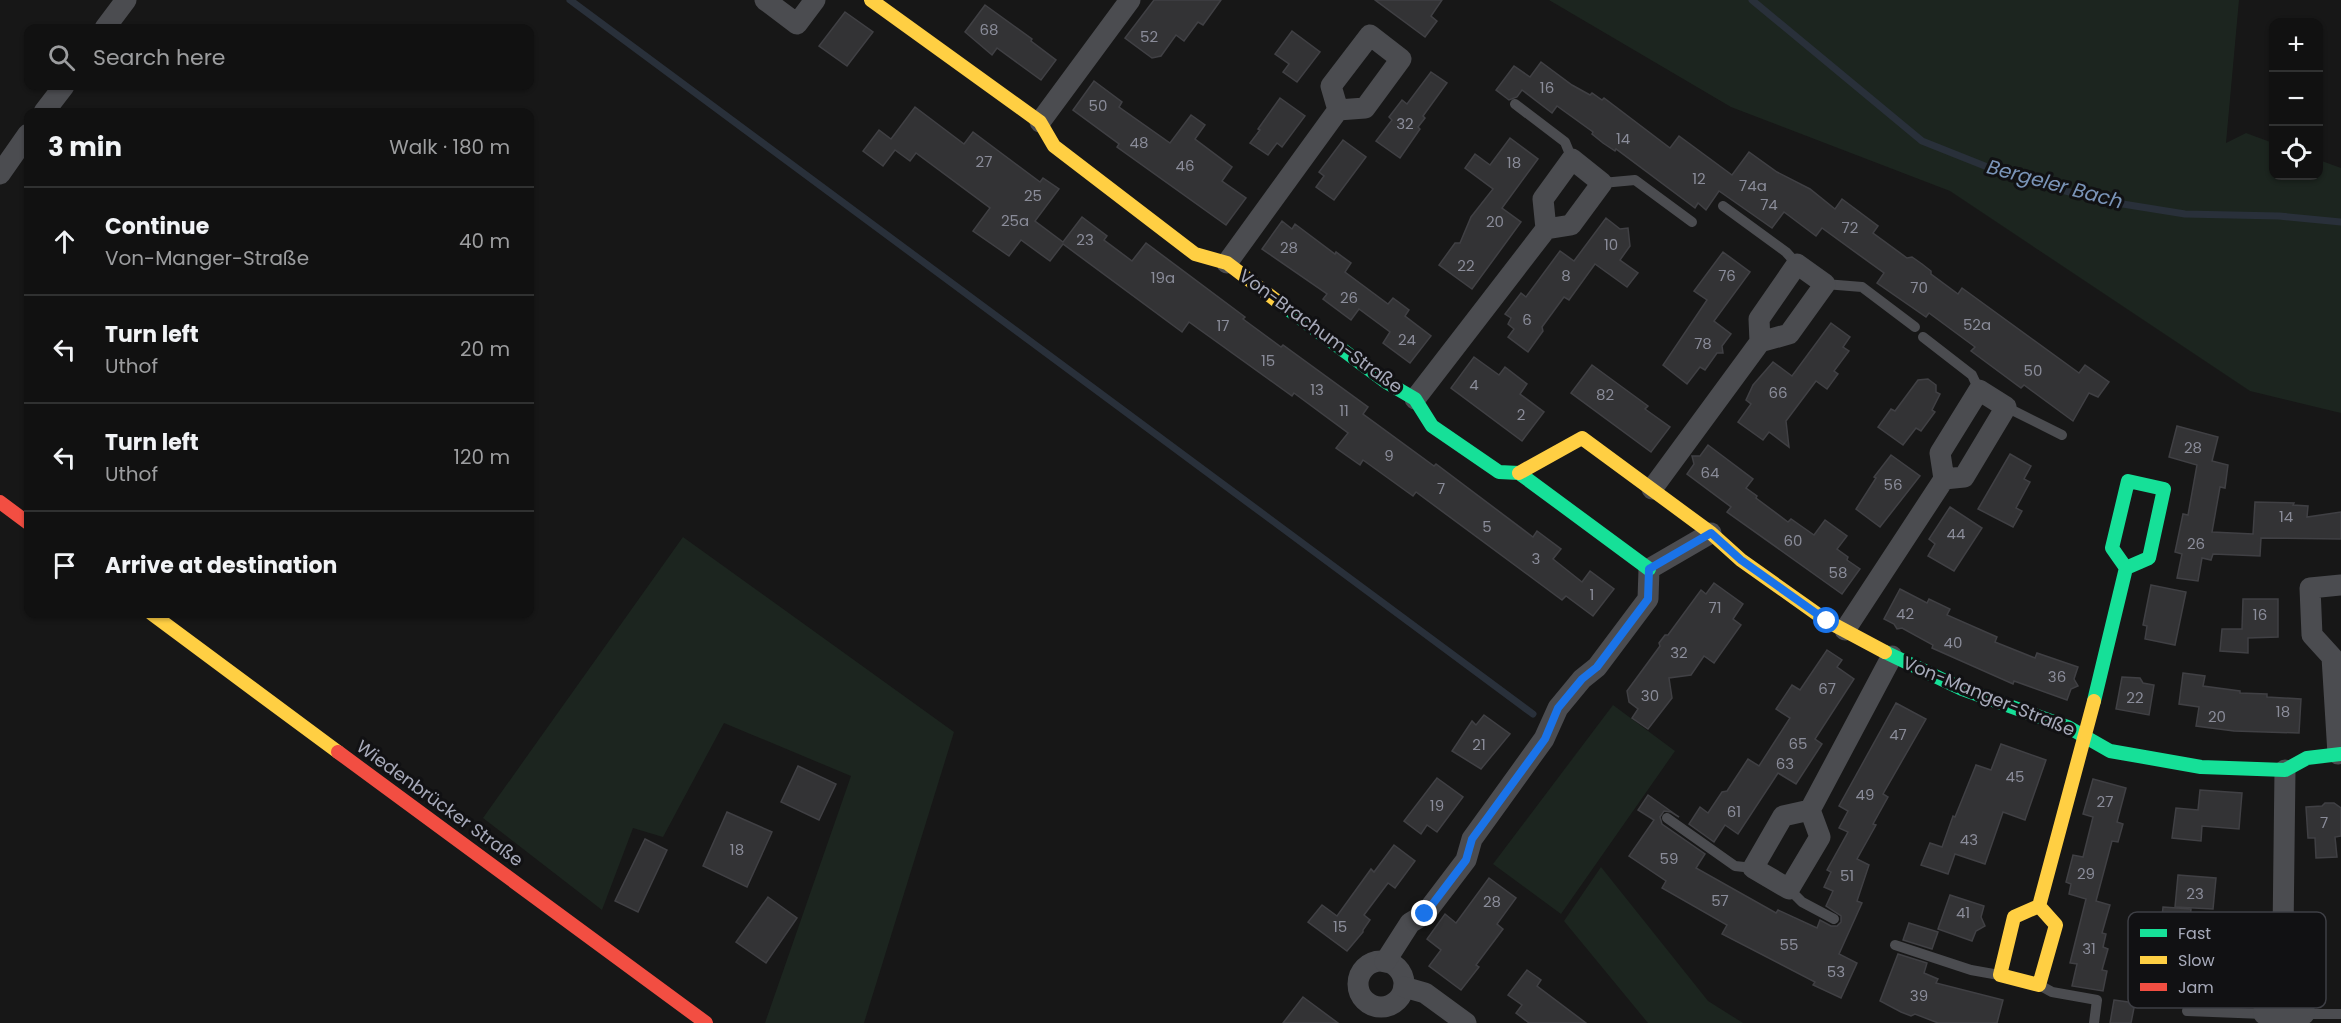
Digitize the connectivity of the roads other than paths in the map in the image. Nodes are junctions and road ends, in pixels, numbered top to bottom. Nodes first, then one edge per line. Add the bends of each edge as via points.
1 (126, 0) edge
2 (765, 0) edge
3 (815, 0) edge
4 (871, 0) edge
5 (1130, 0) edge
6 (108, 24) edge
7 (61, 90) edge
8 (1515, 104) dead end
9 (47, 108) edge
10 (1338, 110) dead end
11 (1040, 122) junction
12 (24, 140) edge
13 (1572, 159) junction
14 (0, 174) edge
15 (1602, 183) junction
16 (1723, 206) dead end
17 (1692, 222) dead end
18 (1546, 229) junction
19 (1227, 263) junction
20 (1797, 264) junction
21 (1825, 284) junction
22 (1916, 327) dead end
23 (1923, 337) dead end
24 (1760, 342) junction
25 (1979, 390) junction
26 (1415, 399) junction
27 (2006, 407) junction
28 (2062, 435) dead end
29 (1519, 473) junction
30 (1944, 479) junction
31 (1652, 489) junction
32 (0, 502) edge
33 (24, 520) edge
34 (1711, 533) junction
35 (2126, 568) junction
36 (1649, 569) junction
37 (2341, 585) edge
38 (157, 618) edge
39 (1845, 630) junction
40 (2336, 652) edge
41 (1892, 656) junction
42 (2085, 736) junction
43 (2340, 754) edge
44 (2286, 770) junction
45 (1810, 810) junction
46 (1667, 818) dead end
47 (1753, 868) junction
48 (1789, 889) junction
49 (2038, 906) junction
50 (2283, 912) edge
51 (1834, 919) dead end
52 (1895, 945) dead end
53 (1385, 962) junction
54 (2000, 975) junction
55 (2039, 985) junction
56 (1404, 987) junction
57 (2264, 1008) edge
58 (2304, 1008) edge
59 (2187, 1011) dead end
60 (2264, 1014) junction
61 (2304, 1014) junction
62 (2341, 1014) edge
63 (1378, 1015) edge
64 (706, 1023) edge
65 (1466, 1023) edge
66 (2094, 1023) edge

1 - 6 street
2 - 3 street via 797,24
4 - 11 street, Von-Brachum-Straße
5 - 11 street
7 - 9 street
8 - 13 lane via 1564,142
10 - 19 street, Von-Brachum-Straße
11 - 19 street, Von-Brachum-Straße via 1054,146 1195,254
12 - 14 street
13 - 15 street
13 - 18 street via 1543,199
15 - 17 lane via 1635,180
15 - 18 street via 1571,225
16 - 20 lane
18 - 26 street, Von-Brachum-Straße
19 - 26 street, Von-Brachum-Straße via 1386,382
20 - 21 street
20 - 24 street via 1758,319
21 - 22 lane via 1862,287
21 - 24 street via 1789,334
23 - 25 lane via 1972,375
24 - 31 street
25 - 27 street
25 - 30 street via 1940,453
26 - 29 street, Von-Brachum-Straße via 1432,426 1499,472
27 - 28 lane
27 - 30 street via 1964,477
29 - 31 street, Von-Manger-Straße via 1582,438
29 - 36 street, Von-Brachum-Straße
30 - 39 street
31 - 34 street, Von-Manger-Straße
32 - 33 street
34 - 36 street
34 - 39 street, Von-Manger-Straße via 1750,567
35 - 35 street via 2149,558 2164,489 2128,481 2112,548
35 - 42 street, Von-Manger-Straße
36 - 53 street via 1648,599 1597,667 1558,708 1545,739 1472,839 1466,860 1425,914 1410,923
37 - 40 street, Von-Manger-Straße via 2310,588 2313,635
38 - 64 street, Wiedenbrücker Straße
39 - 41 street, Von-Manger-Straße
40 - 43 street, Von-Manger-Straße
41 - 42 street, Von-Manger-Straße via 1962,689
41 - 45 street, Von-Manger-Straße
42 - 44 street, Von-Manger-Straße via 2110,751 2201,767
42 - 49 street, Von-Manger-Straße
43 - 44 street, Von-Manger-Straße via 2307,758
44 - 50 street
45 - 47 street via 1783,816
45 - 48 street via 1820,837
46 - 47 lane via 1735,866
47 - 48 street
48 - 51 lane via 1802,902
49 - 54 street via 2014,917
49 - 55 street via 2056,926
52 - 54 lane via 1971,970
53 - 56 street via 1402,976
53 - 63 street via 1374,962 1359,976 1362,997
54 - 55 street
55 - 66 lane via 2052,992 2097,1000
56 - 63 street via 1400,998
56 - 65 street via 1425,993
57 - 60 street
58 - 61 street
59 - 60 lane
60 - 61 street
61 - 62 lane

